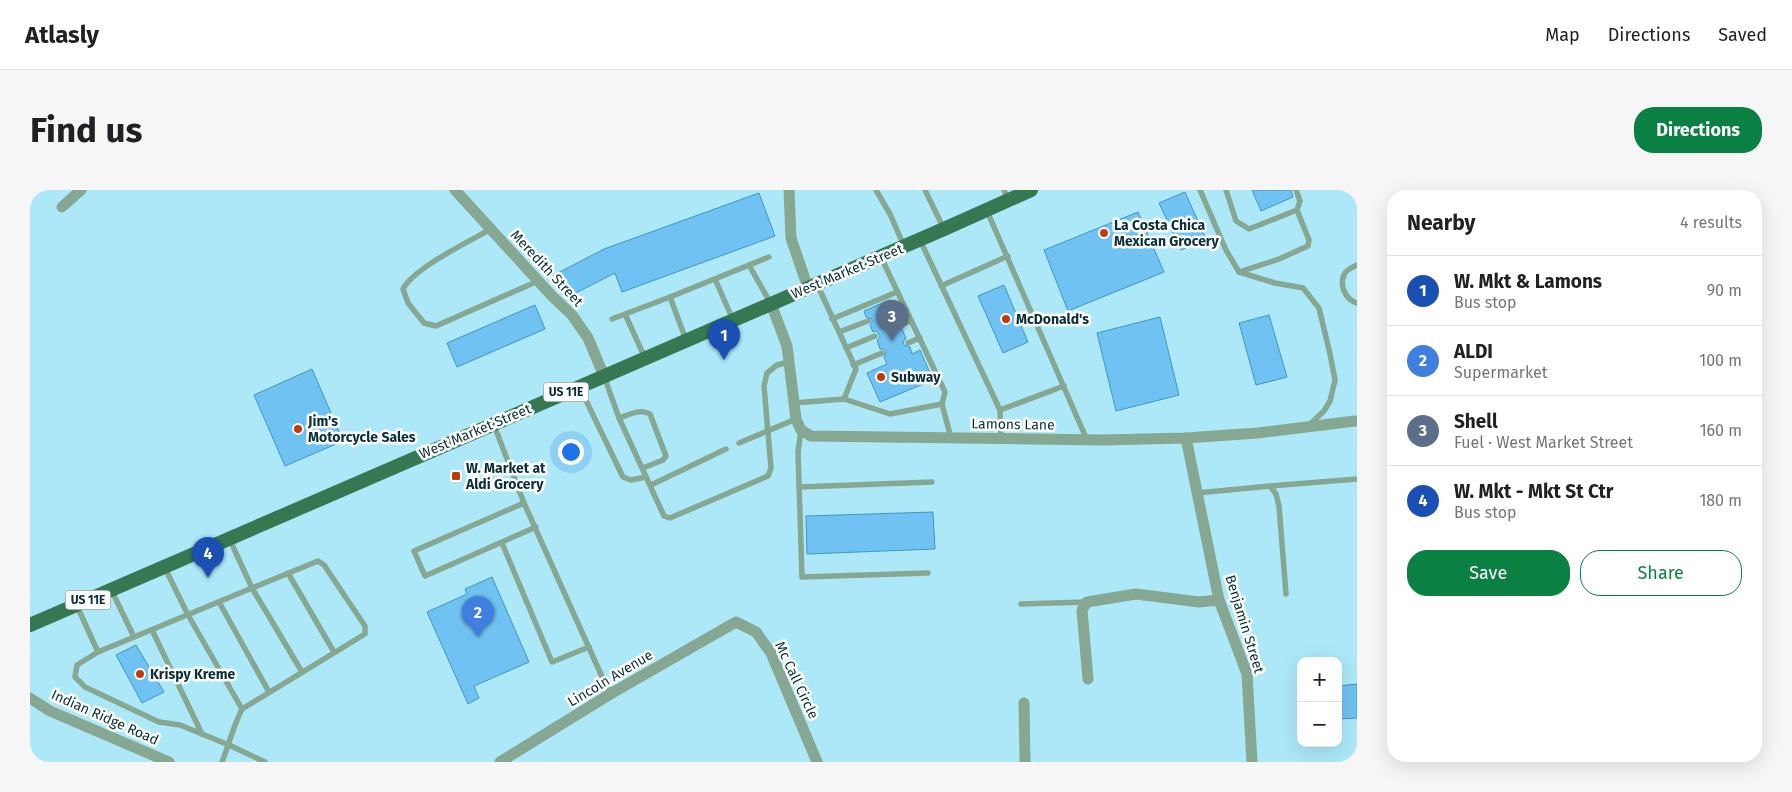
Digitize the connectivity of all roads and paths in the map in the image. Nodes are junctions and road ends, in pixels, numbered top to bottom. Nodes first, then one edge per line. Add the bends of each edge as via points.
1 (81, 190) edge
2 (455, 190) edge
3 (789, 190) edge
4 (876, 190) edge
5 (925, 190) edge
6 (1031, 190) edge
7 (1200, 190) edge
8 (1226, 190) edge
9 (1296, 190) edge
10 (1006, 195) edge
11 (62, 207) dead end
12 (1297, 210) junction
13 (986, 211) junction
14 (491, 229) junction
15 (944, 230) junction
16 (920, 240) junction
17 (904, 246) junction
18 (880, 256) junction
19 (1008, 256) junction
20 (769, 257) dead end
21 (749, 265) junction
22 (1357, 265) edge
23 (1239, 272) junction
24 (715, 279) junction
25 (538, 281) junction
26 (813, 286) junction
27 (942, 286) junction
28 (897, 292) junction
29 (670, 297) junction
30 (1357, 303) edge
31 (771, 304) junction
32 (904, 305) junction
33 (893, 310) dead end
34 (625, 314) junction
35 (832, 318) junction
36 (612, 319) dead end
37 (733, 320) junction
38 (868, 321) dead end
39 (911, 321) junction
40 (900, 325) dead end
41 (839, 332) junction
42 (875, 336) dead end
43 (920, 338) junction
44 (686, 340) junction
45 (908, 343) dead end
46 (846, 348) junction
47 (882, 353) dead end
48 (645, 358) junction
49 (789, 362) junction
50 (854, 365) junction
51 (604, 376) junction
52 (579, 386) junction
53 (1064, 386) junction
54 (844, 399) junction
55 (794, 403) junction
56 (942, 404) junction
57 (1000, 410) junction
58 (619, 418) junction
59 (796, 419) junction
60 (1355, 421) dead end
61 (493, 424) junction
62 (1307, 426) junction
63 (801, 430) junction
64 (767, 431) junction
65 (952, 438) junction
66 (1186, 438) junction
67 (1001, 439) junction
68 (1087, 440) junction
69 (739, 443) dead end
70 (726, 449) dead end
71 (643, 468) junction
72 (646, 477) junction
73 (1357, 479) edge
74 (932, 482) dead end
75 (651, 485) junction
76 (1270, 486) junction
77 (799, 487) junction
78 (1197, 493) junction
79 (524, 503) junction
80 (536, 527) junction
81 (229, 538) junction
82 (502, 543) junction
83 (164, 566) junction
84 (288, 573) junction
85 (928, 573) dead end
86 (252, 588) junction
87 (111, 589) junction
88 (1286, 594) dead end
89 (1219, 600) junction
90 (219, 602) junction
91 (1087, 602) junction
92 (1022, 604) dead end
93 (76, 605) junction
94 (188, 615) junction
95 (736, 622) joint
96 (30, 625) edge
97 (152, 630) junction
98 (134, 637) junction
99 (588, 647) junction
100 (98, 652) junction
101 (334, 652) junction
102 (302, 672) junction
103 (1088, 679) dead end
104 (269, 692) junction
105 (612, 693) junction
106 (30, 698) edge
107 (1024, 703) dead end
108 (242, 709) junction
109 (202, 734) junction
110 (229, 745) junction
111 (169, 762) edge
112 (222, 762) edge
113 (265, 762) edge
114 (500, 762) edge
115 (817, 762) edge
116 (1025, 762) edge
117 (1252, 762) edge

1 - 11 street
2 - 14 street, Meredith Street
3 - 26 street via 791,238
4 - 17 lane
5 - 15 lane
6 - 10 main road, West Market Street / US 11E
7 - 23 lane
8 - 12 lane via 1236,220 1250,229
9 - 12 lane via 1300,201
10 - 13 main road, West Market Street / US 11E
12 - 23 lane via 1309,240 1308,246
13 - 15 main road, West Market Street / US 11E
13 - 19 lane
14 - 25 street, Meredith Street
14 - 25 lane via 408,280 403,289 408,303 424,323 436,326
15 - 16 main road, West Market Street / US 11E
16 - 17 main road, West Market Street / US 11E
16 - 27 lane
17 - 18 main road, West Market Street / US 11E
18 - 26 main road, West Market Street / US 11E
18 - 28 lane
19 - 27 lane
19 - 53 lane
20 - 21 lane
21 - 24 lane
21 - 31 lane
22 - 30 lane via 1344,275 1343,287 1345,296
23 - 62 lane via 1303,288 1318,308 1335,380 1324,411
24 - 29 lane
24 - 37 lane
25 - 51 street, Meredith Street via 572,315 588,338
26 - 31 main road, West Market Street / US 11E
26 - 35 lane
27 - 57 lane
28 - 32 lane
28 - 35 lane
29 - 34 lane
29 - 44 lane
31 - 37 main road, West Market Street / US 11E
31 - 49 street via 787,346
32 - 33 lane
32 - 39 lane
34 - 36 lane
34 - 48 lane
35 - 41 lane
37 - 44 main road, West Market Street / US 11E
38 - 41 lane
39 - 40 lane
39 - 43 lane
41 - 46 lane
42 - 46 lane
43 - 45 lane
43 - 56 lane via 945,392
44 - 48 main road, West Market Street / US 11E
46 - 50 lane
47 - 50 lane
48 - 51 main road, West Market Street / US 11E
49 - 55 street
49 - 64 lane via 767,372 764,386
50 - 54 lane via 856,369
51 - 52 main road, West Market Street / US 11E
51 - 58 lane
52 - 61 main road, West Market Street / US 11E
52 - 72 lane via 623,477 631,480
53 - 57 lane
53 - 68 lane
54 - 55 lane
54 - 56 lane via 890,414
55 - 59 street
56 - 65 lane
57 - 67 lane
58 - 71 lane
58 - 71 lane via 645,411 650,414 666,456
59 - 63 street
59 - 64 lane
60 - 62 street, Lamons Lane
61 - 79 lane
61 - 81 main road, West Market Street / US 11E
62 - 66 street, Lamons Lane
63 - 65 street, Lamons Lane via 811,436
63 - 77 lane
64 - 69 lane
64 - 75 lane via 771,468 768,476 760,481 670,518 664,516
65 - 67 street, Lamons Lane
66 - 68 street, Lamons Lane
66 - 78 street, Benjamin Street
67 - 68 street, Lamons Lane
70 - 75 lane
71 - 72 lane
72 - 75 lane
73 - 76 lane
74 - 77 lane
76 - 78 lane
76 - 88 lane via 1279,506
77 - 85 lane via 802,577
78 - 89 street, Benjamin Street
79 - 80 lane
79 - 82 lane via 414,551 425,576
80 - 82 lane
80 - 99 lane
81 - 83 main road, West Market Street / US 11E
81 - 86 lane
82 - 99 lane via 552,662
83 - 87 main road, West Market Street / US 11E
83 - 94 lane
84 - 86 lane
84 - 101 lane
84 - 101 lane via 318,561 324,565 365,626 365,634
86 - 90 lane
86 - 102 lane
87 - 93 main road, West Market Street / US 11E
87 - 98 lane
89 - 91 street via 1199,602 1136,594
89 - 117 street, Benjamin Street via 1247,674
90 - 94 lane
90 - 104 lane
91 - 92 lane
91 - 103 street via 1082,610
93 - 96 main road, West Market Street / US 11E
93 - 100 lane
94 - 97 lane
94 - 108 lane
95 - 105 street, Lincoln Avenue
95 - 115 street, Mc Call Circle via 756,632 771,653
97 - 98 lane
97 - 109 lane
98 - 100 lane
99 - 105 lane
100 - 109 lane via 77,665 75,677 85,687 159,722 180,725
101 - 102 lane
102 - 104 lane
104 - 108 lane
105 - 114 street, Lincoln Avenue
106 - 111 street, Indian Ridge Road via 50,711
107 - 116 street
108 - 110 lane via 232,729
109 - 110 lane
110 - 112 lane
110 - 113 lane

